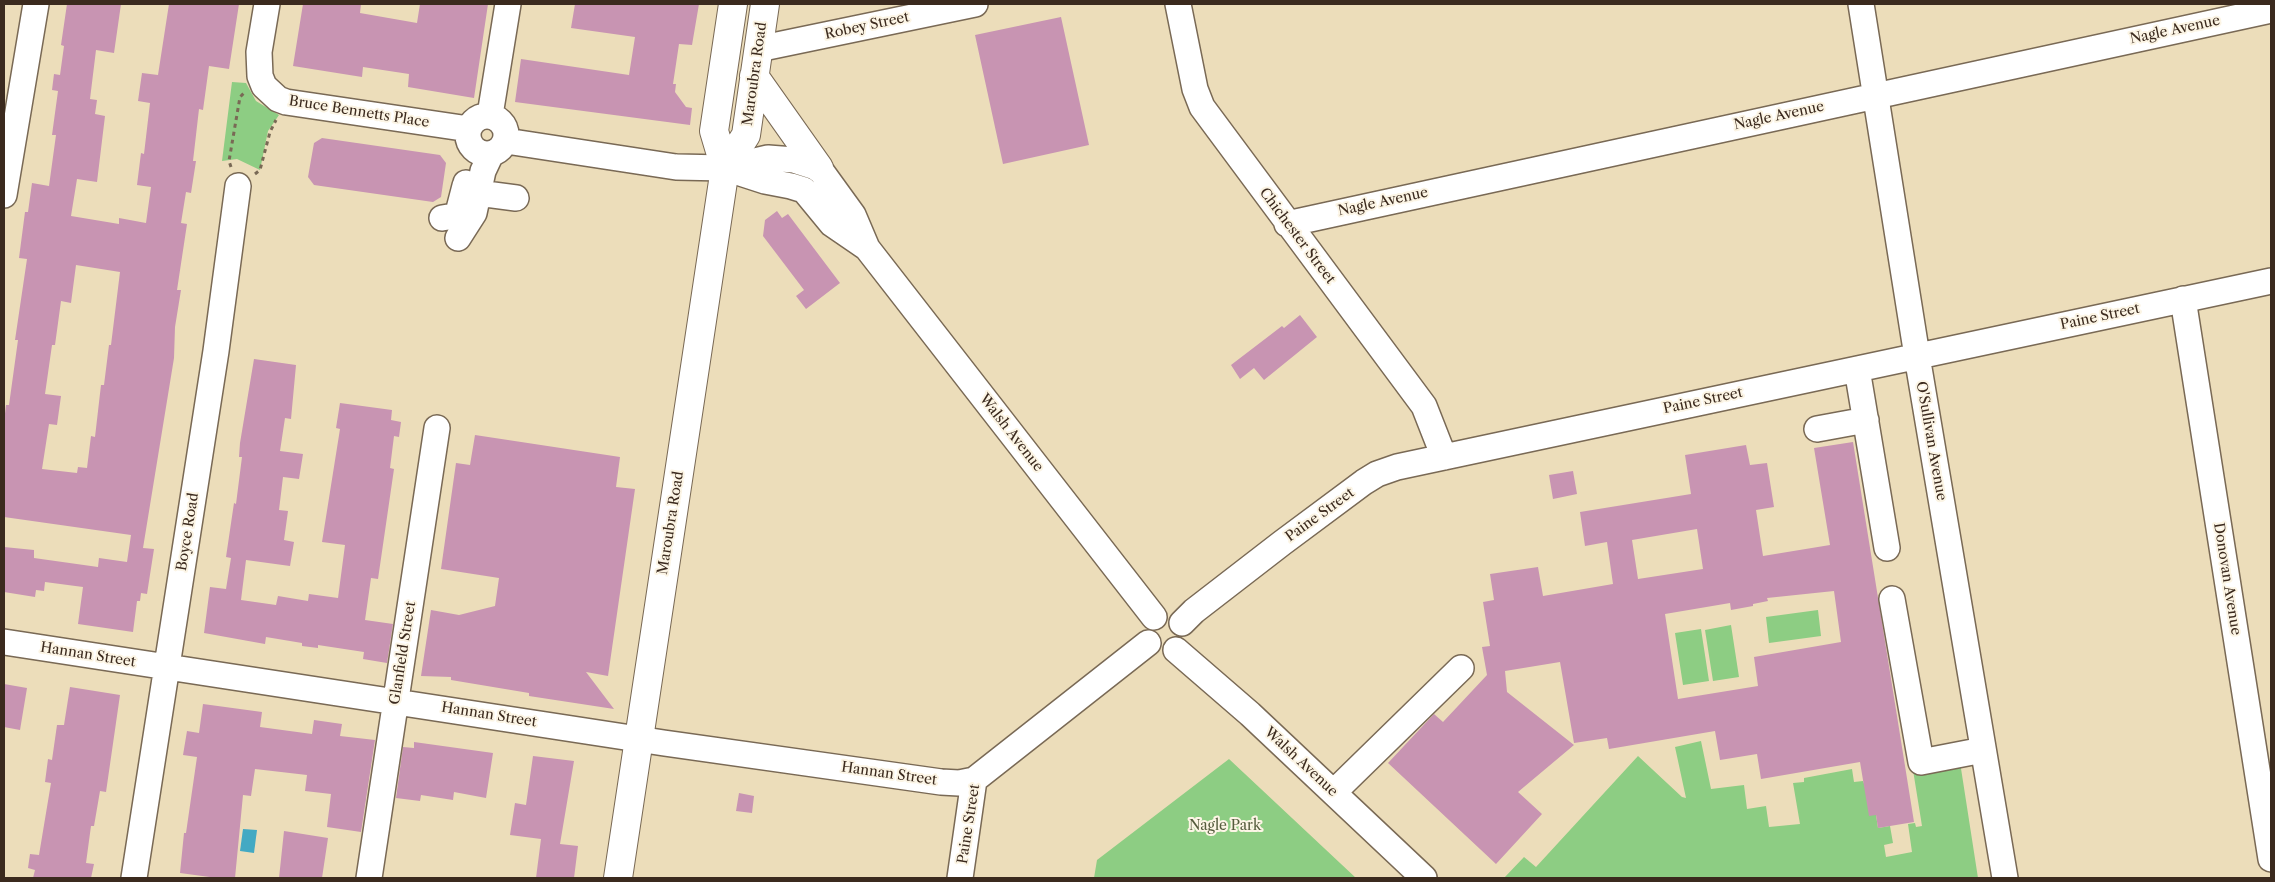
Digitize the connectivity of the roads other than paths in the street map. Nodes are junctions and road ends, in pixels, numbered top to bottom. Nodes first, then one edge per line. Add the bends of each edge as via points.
1 (36, 4) edge
2 (267, 4) edge
3 (508, 4) edge
4 (733, 4) edge
5 (765, 4) edge
6 (975, 4) edge
7 (1178, 4) edge
8 (1861, 4) edge
9 (2271, 10) edge
10 (758, 49) junction
11 (754, 76) junction
12 (1875, 94) junction
13 (484, 142) junction
14 (725, 168) junction
15 (819, 168) junction
16 (238, 186) road end
17 (472, 188) junction
18 (4, 195) edge
19 (516, 198) dead end
20 (442, 218) dead end
21 (1287, 224) junction
22 (458, 238) dead end
23 (867, 248) junction
24 (2271, 281) edge
25 (2183, 299) junction
26 (1917, 356) junction
27 (1857, 369) junction
28 (1866, 420) junction
29 (436, 428) dead end
30 (1817, 429) dead end
31 (1444, 457) junction
32 (1887, 548) dead end
33 (1892, 598) dead end
34 (1154, 617) junction
35 (1182, 623) junction
36 (4, 642) edge
37 (1148, 643) junction
38 (1176, 650) junction
39 (167, 667) junction
40 (1461, 668) dead end
41 (396, 700) junction
42 (639, 738) junction
43 (1984, 750) junction
44 (974, 780) junction
45 (1334, 792) junction
46 (2271, 860) edge
47 (134, 878) edge
48 (369, 878) edge
49 (618, 878) edge
50 (960, 878) edge
51 (1424, 878) edge
52 (2005, 878) edge

1 - 18 street
2 - 13 street, Bruce Bennetts Place via 260,76 270,93 286,102
3 - 13 street via 490,116 504,124 506,130
4 - 14 main road, Maroubra Road via 714,131
5 - 10 main road, Maroubra Road
6 - 10 street, Robey Street
7 - 21 street, Chichester Street via 1195,89 1202,107
8 - 12 street, O'Sullivan Avenue
9 - 12 street, Nagle Avenue
10 - 11 main road, Maroubra Road
11 - 14 main road, Maroubra Road via 746,135
11 - 15 main road
12 - 21 street, Nagle Avenue
12 - 26 street, O'Sullivan Avenue
13 - 14 street, Bruce Bennetts Place via 676,167
13 - 17 street via 483,171
14 - 15 street via 768,158 794,160
14 - 23 street, Walsh Avenue via 765,182 804,190 832,224
14 - 42 main road, Maroubra Road
15 - 23 street, Walsh Avenue via 853,216
16 - 39 street, Boyce Road
17 - 19 street
17 - 20 street via 458,213
17 - 22 street via 472,220
21 - 31 street, Chichester Street via 1424,406
23 - 34 street, Walsh Avenue
24 - 25 street, Paine Street
25 - 26 street, Paine Street
25 - 46 street, Donovan Avenue
26 - 27 street, Paine Street
26 - 43 street, O'Sullivan Avenue
27 - 28 street
27 - 31 street, Paine Street
28 - 30 street
28 - 32 street
29 - 41 street, Glanfield Street
31 - 35 street, Paine Street via 1377,474 1282,543
33 - 43 street via 1922,762
34 - 35 street via 1165,613
34 - 37 street via 1146,627
35 - 38 street via 1185,636
36 - 39 street, Hannan Street
37 - 38 street via 1160,653
37 - 44 street, Paine Street
38 - 45 street, Walsh Avenue
39 - 41 street, Hannan Street
39 - 47 street, Boyce Road
40 - 45 street
41 - 42 street, Hannan Street
41 - 48 street, Glanfield Street
42 - 44 street, Hannan Street via 941,782
42 - 49 main road, Maroubra Road
43 - 52 street, O'Sullivan Avenue
44 - 50 street, Paine Street
45 - 51 street, Walsh Avenue

